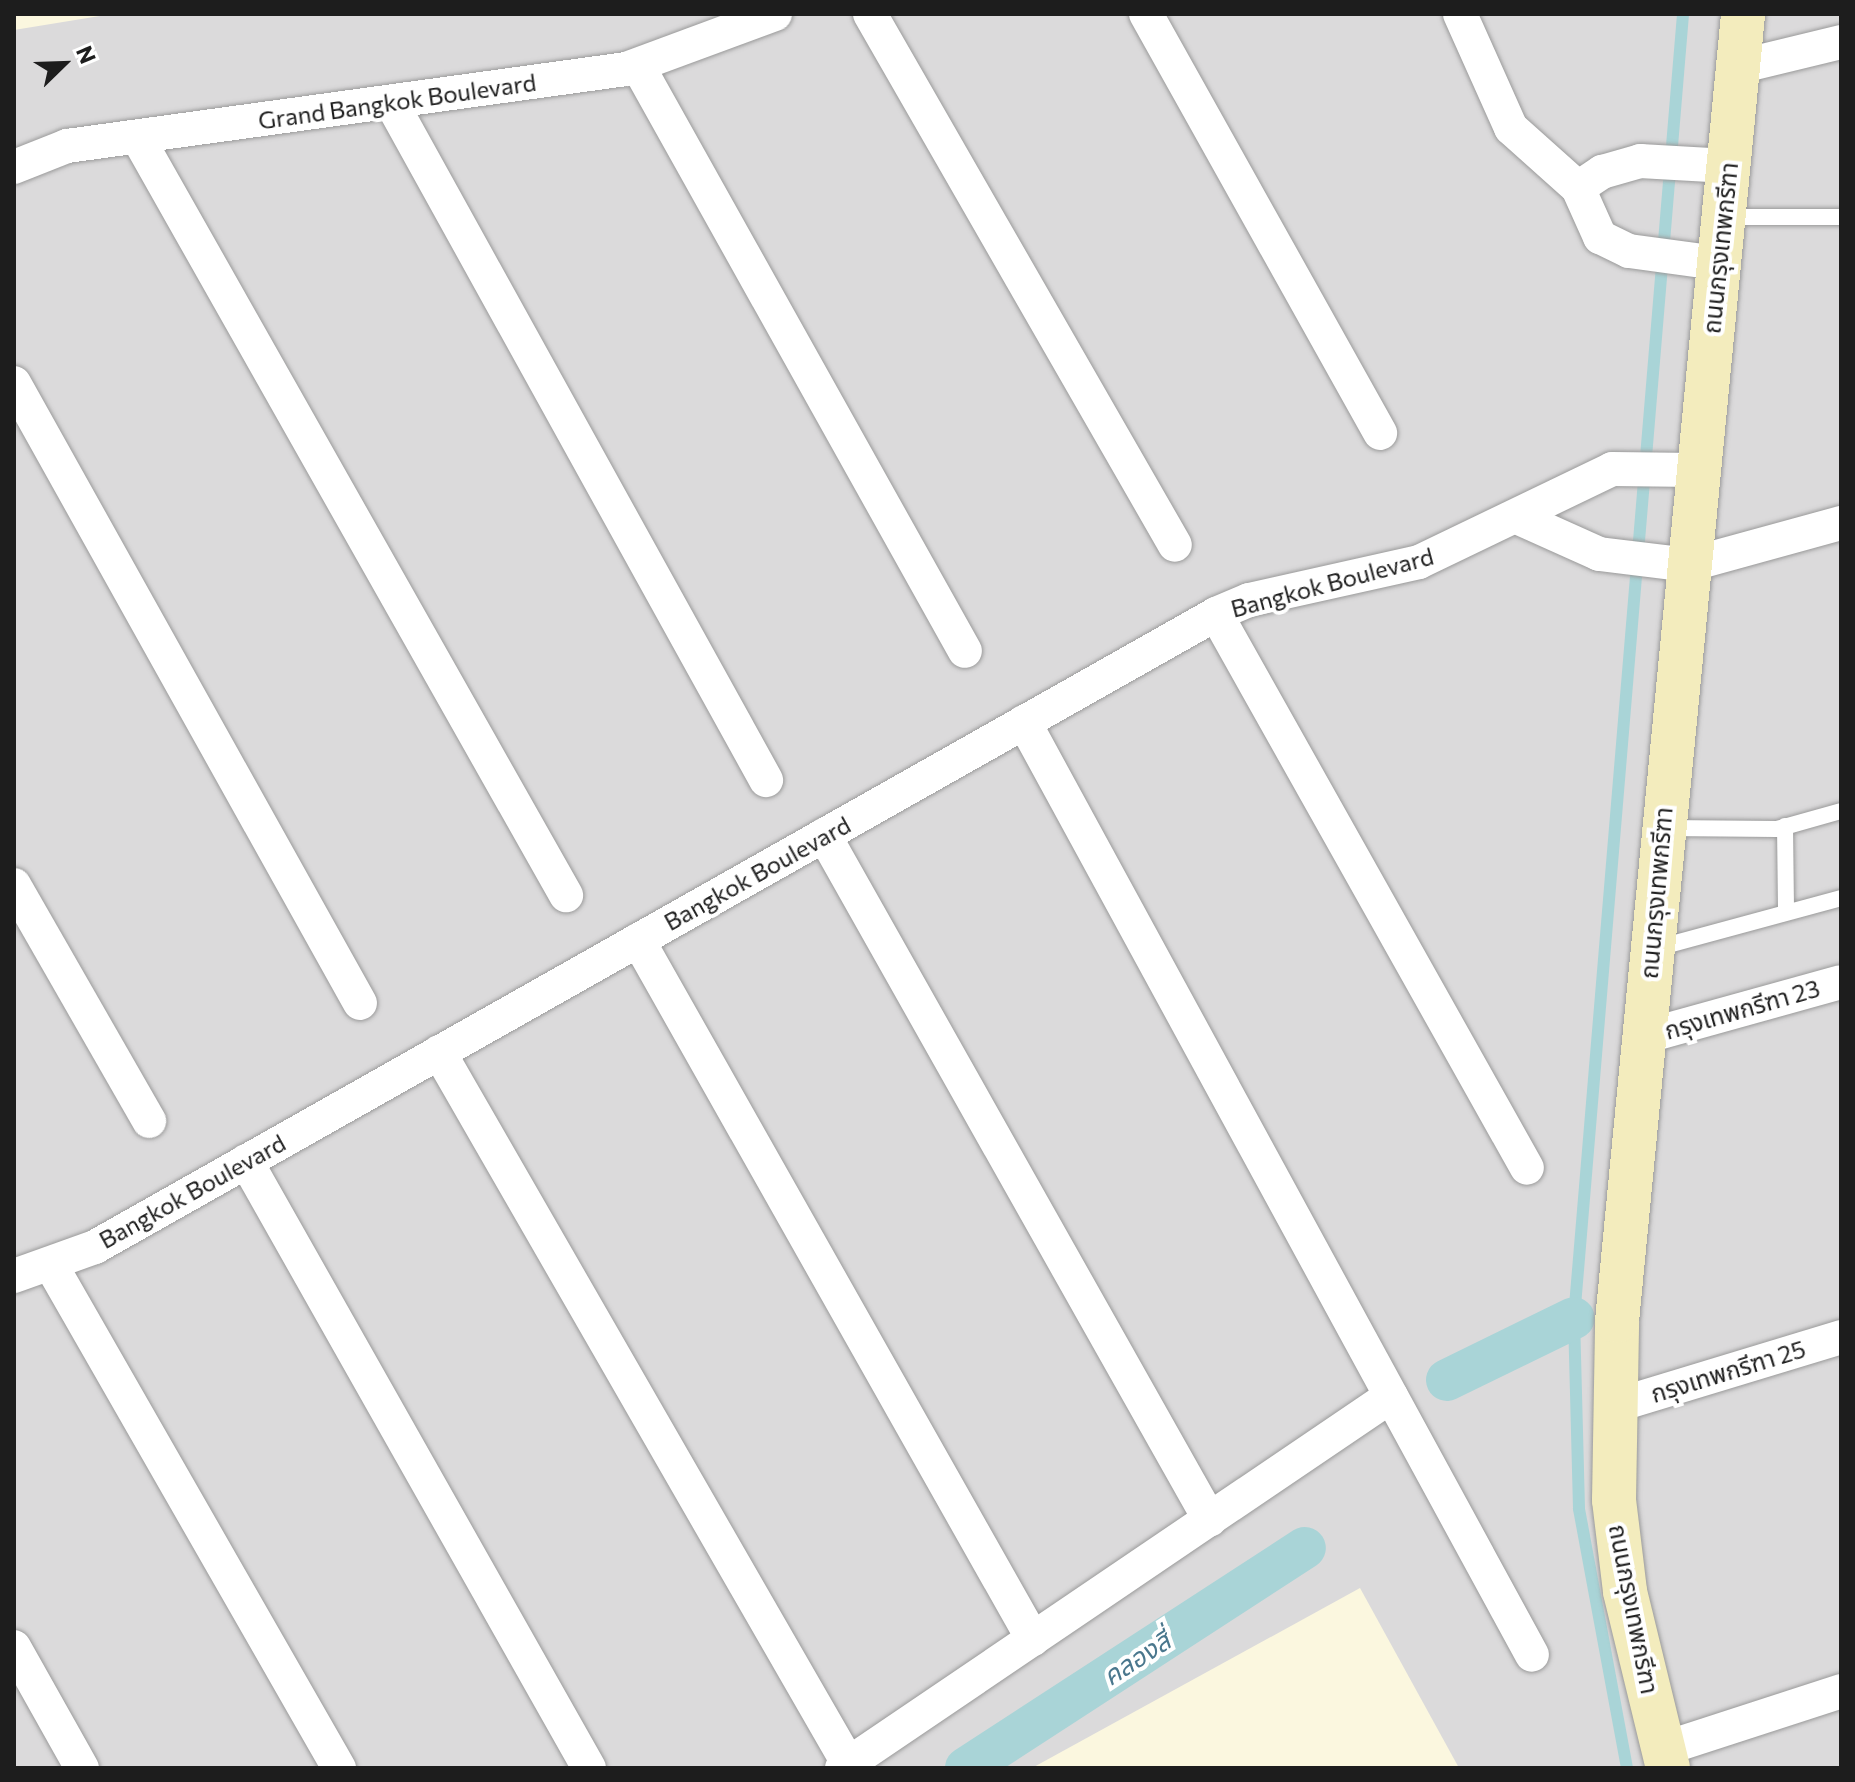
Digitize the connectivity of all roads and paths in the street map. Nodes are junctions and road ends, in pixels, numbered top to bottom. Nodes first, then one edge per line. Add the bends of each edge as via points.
1 (775, 14) edge
2 (870, 14) edge
3 (1146, 14) edge
4 (1460, 14) edge
5 (1743, 14) edge
6 (1841, 42) edge
7 (638, 66) junction
8 (1738, 67) junction
9 (391, 102) junction
10 (138, 138) junction
11 (1711, 164) junction
12 (14, 167) edge
13 (1578, 188) junction
14 (1723, 217) junction
15 (1841, 217) edge
16 (1701, 260) junction
17 (14, 383) edge
18 (1380, 433) dead end
19 (1681, 468) junction
20 (1519, 518) junction
21 (1841, 523) edge
22 (1175, 545) dead end
23 (1669, 564) junction
24 (1216, 614) junction
25 (965, 651) dead end
26 (1024, 722) junction
27 (766, 780) dead end
28 (1841, 811) edge
29 (1785, 826) junction
30 (1662, 828) junction
31 (824, 835) junction
32 (14, 885) edge
33 (566, 895) dead end
34 (1841, 898) edge
35 (1786, 912) junction
36 (638, 940) junction
37 (1651, 950) junction
38 (1841, 982) edge
39 (360, 1003) dead end
40 (1643, 1037) junction
41 (439, 1052) junction
42 (149, 1121) dead end
43 (246, 1161) junction
44 (1527, 1168) dead end
45 (51, 1265) junction
46 (14, 1276) edge
47 (1841, 1337) edge
48 (1391, 1396) junction
49 (1614, 1406) junction
50 (1210, 1520) junction
51 (1033, 1639) junction
52 (14, 1647) edge
53 (1532, 1655) dead end
54 (1841, 1691) edge
55 (1666, 1758) edge
56 (845, 1766) edge
57 (82, 1768) edge
58 (339, 1768) edge
59 (589, 1768) edge

1 - 7 street, Grand Bangkok Boulevard
2 - 22 street
3 - 18 street
4 - 13 street via 1511,128
5 - 8 main road, ถนนกรุงเทพกรีฑา
6 - 8 street
7 - 9 street, Grand Bangkok Boulevard
7 - 25 street
8 - 11 main road, ถนนกรุงเทพกรีฑา
9 - 10 street, Grand Bangkok Boulevard
9 - 27 street
10 - 12 street, Grand Bangkok Boulevard via 67,146
10 - 33 street
11 - 13 street via 1640,161 1602,172
11 - 14 main road, ถนนกรุงเทพกรีฑา
13 - 16 street via 1600,237 1629,251
14 - 15 lane
14 - 16 main road, ถนนกรุงเทพกรีฑา
16 - 19 main road, ถนนกรุงเทพกรีฑา
17 - 39 street
19 - 20 street, Bangkok Boulevard via 1612,469
19 - 23 main road, ถนนกรุงเทพกรีฑา
20 - 23 street via 1599,554
20 - 24 street, Bangkok Boulevard via 1419,562 1249,600
21 - 23 street
23 - 30 main road, ถนนกรุงเทพกรีฑา
24 - 26 street, Bangkok Boulevard
24 - 44 street
26 - 31 street, Bangkok Boulevard
26 - 48 street
28 - 29 lane
29 - 30 lane
29 - 35 lane
30 - 37 main road, ถนนกรุงเทพกรีฑา
31 - 36 street, Bangkok Boulevard
31 - 50 street
32 - 42 street
34 - 35 lane
35 - 37 lane
36 - 41 street, Bangkok Boulevard
36 - 51 street
37 - 40 main road, ถนนกรุงเทพกรีฑา
38 - 40 street, กรุงเทพกรีฑา 23
40 - 49 main road, ถนนกรุงเทพกรีฑา
41 - 43 street, Bangkok Boulevard
41 - 56 street
43 - 45 street, Bangkok Boulevard
43 - 59 street
45 - 46 street, Bangkok Boulevard
45 - 58 street
47 - 49 street, กรุงเทพกรีฑา 25
48 - 50 street
48 - 53 street
49 - 55 main road, ถนนกรุงเทพกรีฑา via 1614,1500 1625,1591
50 - 51 street
51 - 56 street
52 - 57 street
54 - 55 street

